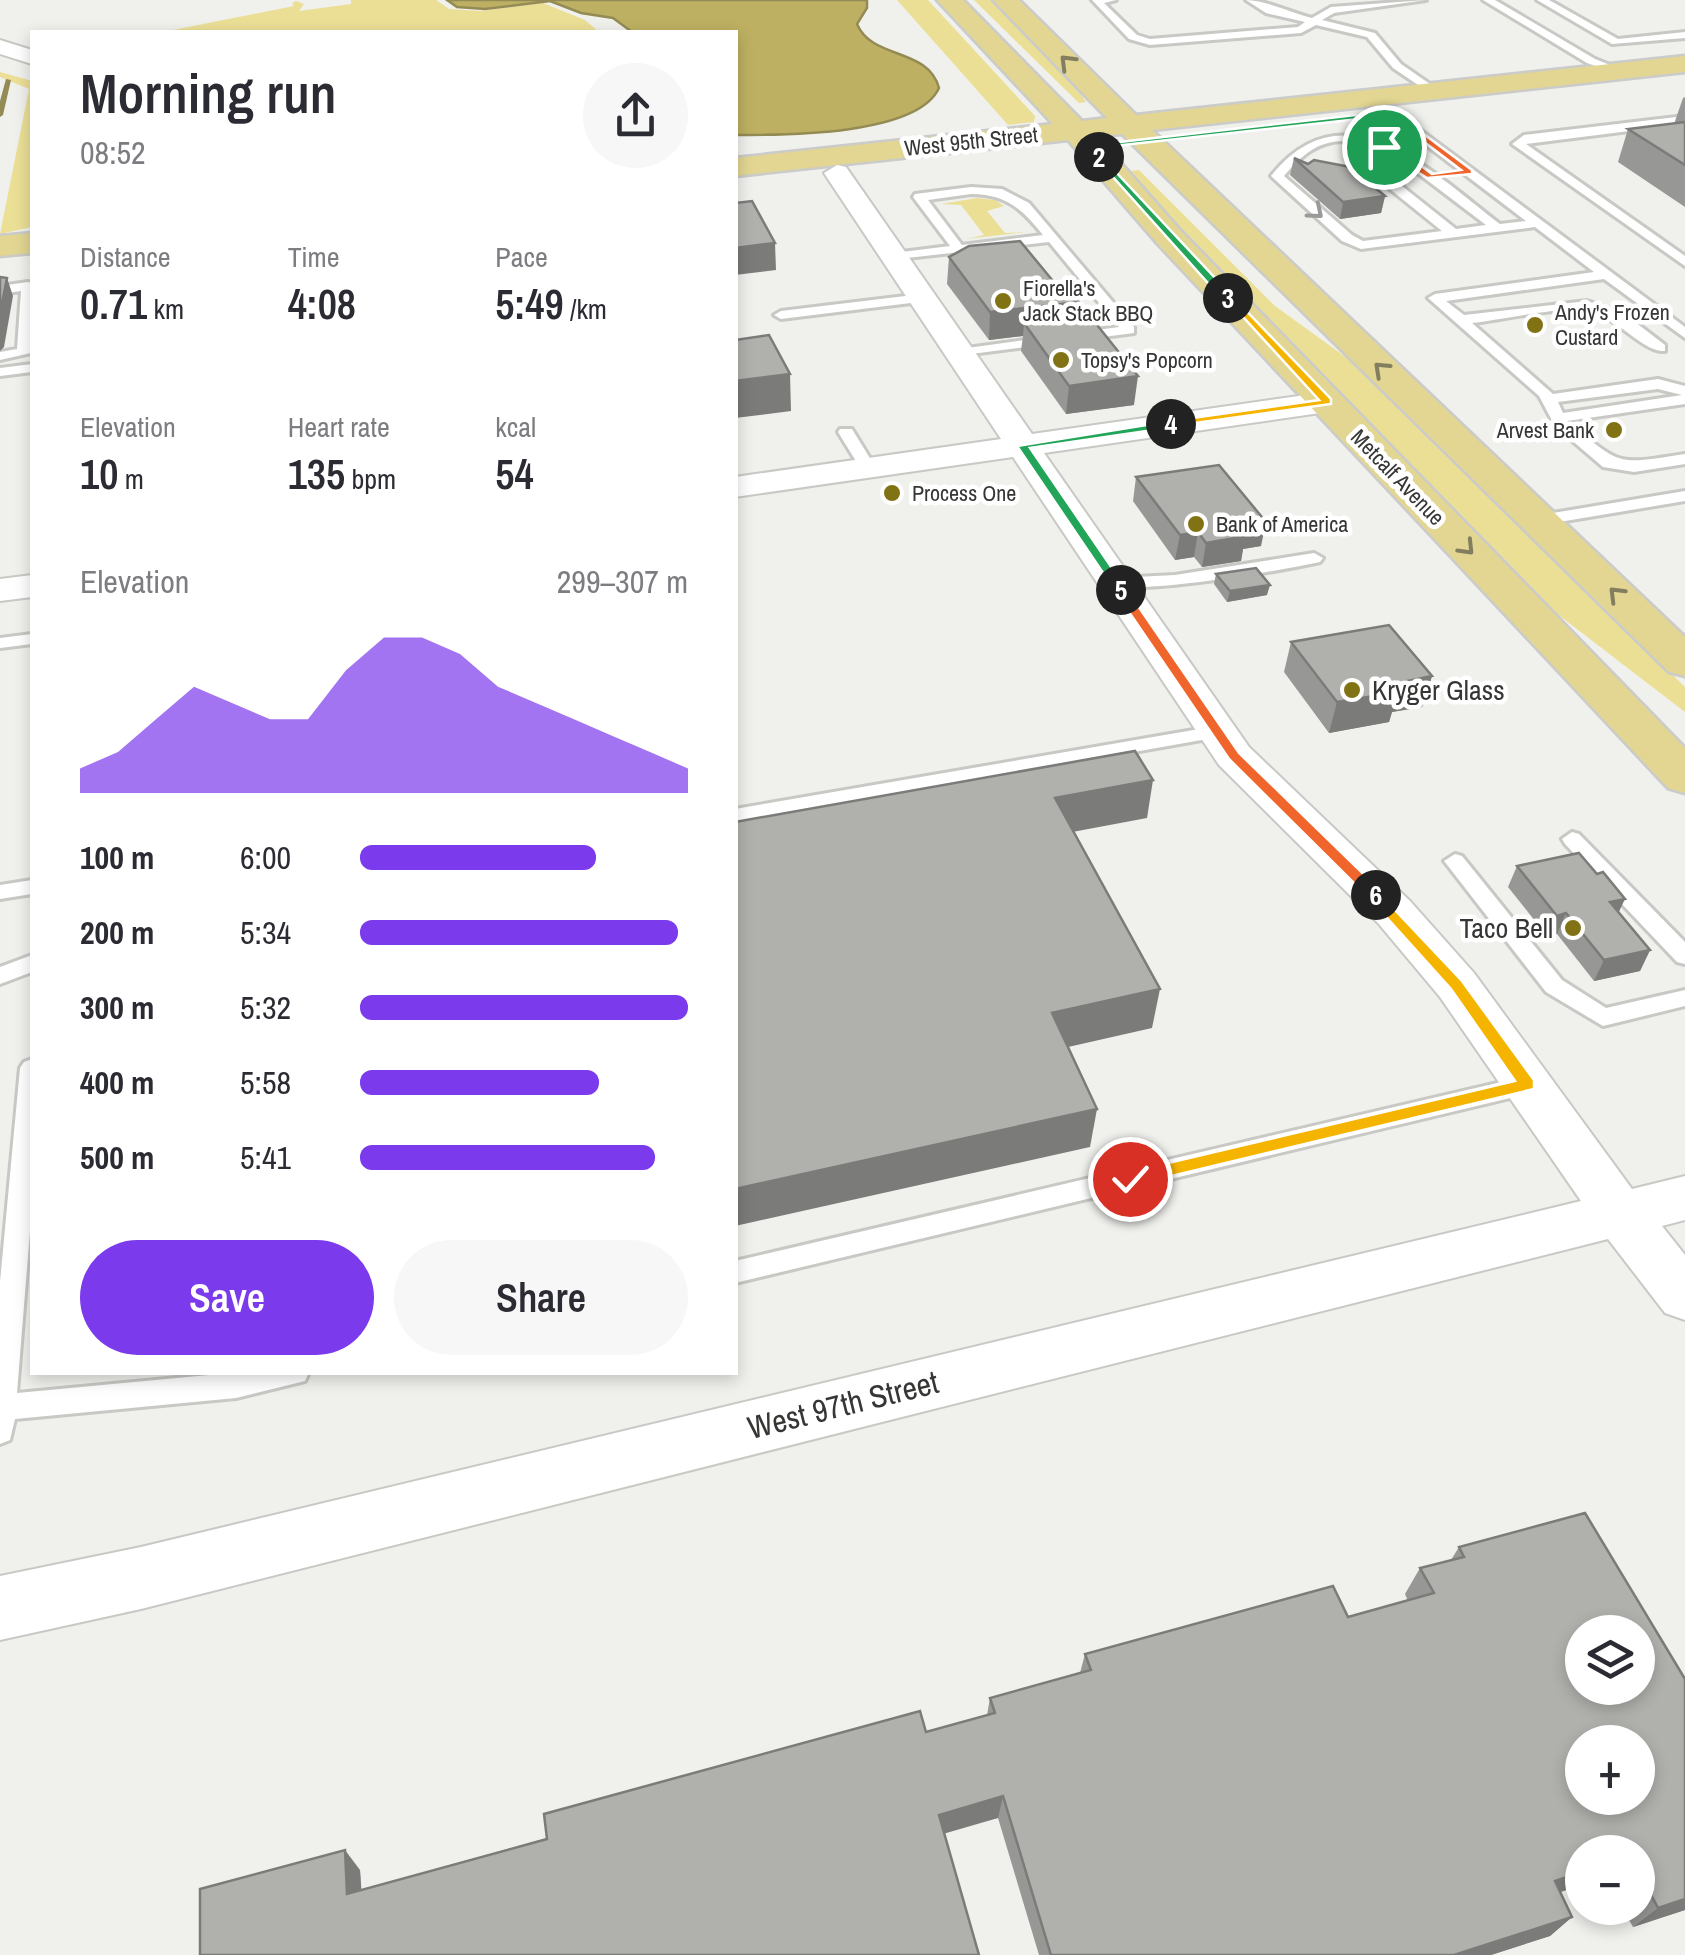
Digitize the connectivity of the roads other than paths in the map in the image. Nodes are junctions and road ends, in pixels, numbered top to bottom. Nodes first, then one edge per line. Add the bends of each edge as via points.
1 (949, 0) edge
2 (1005, 0) edge
3 (1111, 0) edge
4 (1252, 0) edge
5 (1330, 0) edge
6 (1421, 0) edge
7 (1488, 0) edge
8 (1542, 0) edge
9 (1385, 2) edge
10 (1341, 8) junction
11 (1312, 21) junction
12 (1585, 25) junction
13 (1538, 30) junction
14 (1685, 35) edge
15 (0, 47) edge
16 (30, 56) edge
17 (0, 64) edge
18 (1685, 64) edge
19 (1619, 71) junction
20 (30, 72) edge
21 (1685, 82) edge
22 (1434, 91) junction
23 (1488, 104) junction
24 (1392, 114) junction
25 (1685, 120) edge
26 (1136, 132) junction
27 (1082, 138) junction
28 (1369, 145) junction
29 (1312, 162) edge
30 (738, 167) edge
31 (1469, 172) junction
32 (837, 173) junction
33 (1430, 176) junction
34 (1298, 179) edge
35 (738, 184) edge
36 (1284, 185) junction
37 (1537, 223) junction
38 (1498, 228) junction
39 (1454, 234) junction
40 (1052, 238) junction
41 (30, 242) edge
42 (0, 246) edge
43 (959, 249) junction
44 (894, 257) junction
45 (30, 261) edge
46 (1685, 262) edge
47 (0, 264) edge
48 (1606, 275) junction
49 (0, 290) edge
50 (922, 298) junction
51 (30, 310) edge
52 (782, 314) dead end
53 (1461, 320) junction
54 (1683, 330) edge
55 (1660, 348) dead end
56 (960, 353) junction
57 (0, 356) edge
58 (30, 368) edge
59 (0, 372) edge
60 (1685, 394) edge
61 (1327, 402) junction
62 (1553, 408) junction
63 (846, 432) dead end
64 (1023, 446) junction
65 (1685, 459) edge
66 (868, 468) junction
67 (738, 486) edge
68 (1685, 496) edge
69 (1541, 520) junction
70 (1314, 558) dead end
71 (1116, 583) junction
72 (30, 586) edge
73 (0, 590) edge
74 (30, 639) edge
75 (0, 644) edge
76 (1685, 662) edge
77 (1217, 732) junction
78 (1685, 777) edge
79 (738, 815) edge
80 (1572, 839) dead end
81 (1455, 862) dead end
82 (30, 887) edge
83 (0, 892) edge
84 (1685, 956) edge
85 (30, 964) edge
86 (0, 976) edge
87 (1685, 998) edge
88 (1528, 1084) junction
89 (30, 1091) edge
90 (1685, 1198) edge
91 (1620, 1214) junction
92 (738, 1271) edge
93 (1685, 1296) edge
94 (282, 1375) edge
95 (2, 1419) edge
96 (0, 1608) edge

1 - 27 main road, Metcalf Avenue
26 -> 2 main road
3 - 11 lane via 1096,1 1133,37 1150,42 1301,30
4 - 11 lane
5 - 10 lane
6 - 9 lane
7 - 13 lane
8 - 12 lane
9 - 10 lane
10 - 11 lane
11 - 22 lane via 1370,34 1396,66
12 - 13 lane
12 - 14 lane via 1616,42
13 - 19 lane
15 - 16 street
17 - 20 street
18 - 19 main road, West 95th Street
19 - 22 main road, West 95th Street
19 - 23 main road via 1626,77 1520,91
21 - 23 main road, West 95th Street
22 - 26 main road, West 95th Street
23 - 24 main road, West 95th Street
24 - 26 main road, West 95th Street
24 - 31 lane
25 - 46 lane via 1524,138 1518,144
26 - 27 main road, West 95th Street
69 -> 26 main road
27 - 30 main road, West 95th Street
27 - 32 main road, West 95th Street
27 - 61 main road, Metcalf Avenue
28 - 29 lane via 1315,150
28 - 33 lane via 1392,149
28 - 36 lane via 1345,138 1309,143 1277,176
28 - 39 lane via 1356,158
31 - 33 lane
31 - 37 lane
32 - 35 main road, West 95th Street
32 - 44 street
33 - 38 lane
34 - 36 lane
36 -> 39 lane via 1353,242
37 - 38 lane
37 - 48 lane
38 - 39 lane
40 - 43 lane
40 - 43 lane via 1008,194 919,197
40 - 56 lane via 1129,330
41 - 42 main road
43 - 44 lane
44 - 50 street
45 - 47 main road
48 - 53 lane via 1435,298
48 - 54 lane
49 - 51 lane via 28,286
50 - 52 lane
50 - 56 street
51 - 57 lane via 24,354
53 - 55 lane via 1587,305 1617,315
53 - 62 lane
56 - 64 street
58 - 59 lane
60 - 62 lane
61 - 64 street
61 -> 78 main road, Metcalf Avenue
62 - 65 lane via 1609,464
63 - 66 lane
64 - 66 street
64 - 71 street
66 - 67 street
68 - 69 lane
76 -> 69 main road
70 - 71 lane
71 - 77 street
72 - 73 street
74 - 75 lane
77 - 79 lane
77 - 88 street via 1260,785 1406,927
80 - 84 lane
81 - 87 lane via 1554,986 1603,1017
82 - 83 lane
85 - 86 lane
88 - 91 street
88 - 92 lane
89 - 95 lane
90 - 91 street, West 97th Street
91 - 93 street
91 - 96 street, West 97th Street
94 - 95 lane

